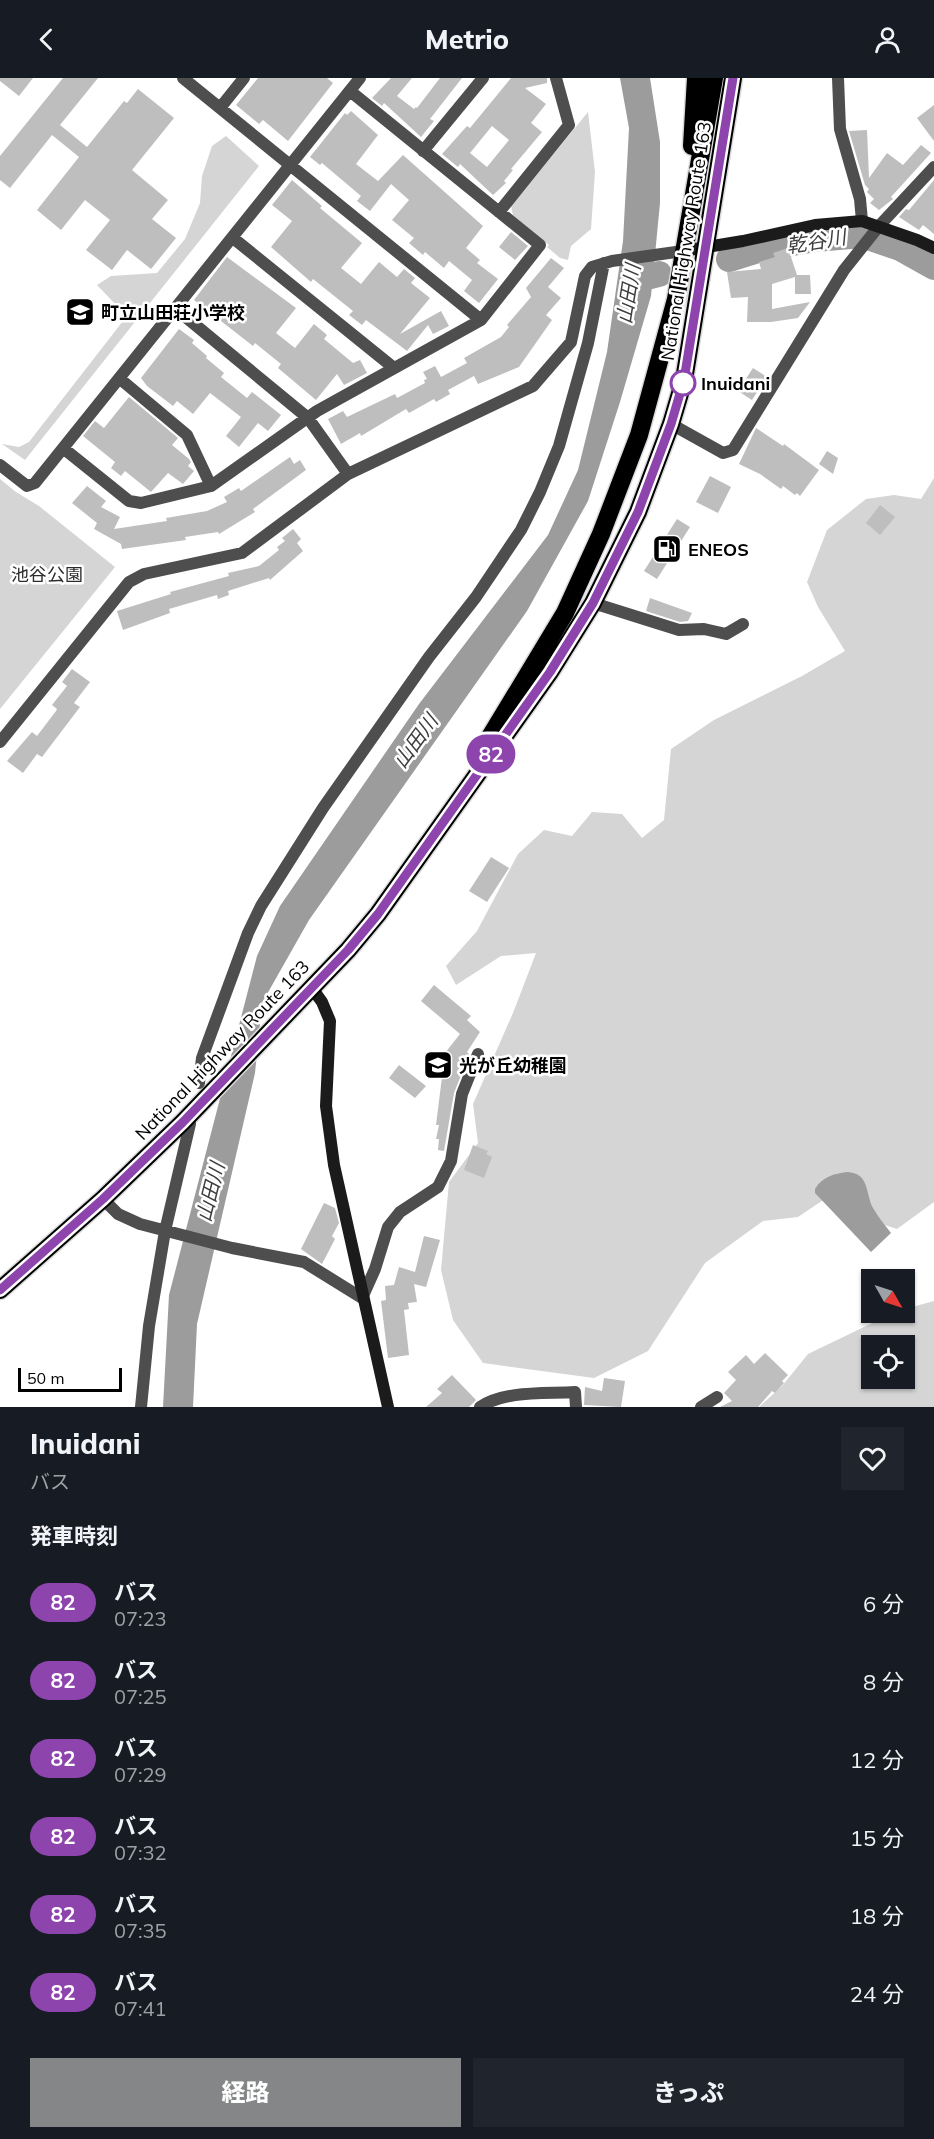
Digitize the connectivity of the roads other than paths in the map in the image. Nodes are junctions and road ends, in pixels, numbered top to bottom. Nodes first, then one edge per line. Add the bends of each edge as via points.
1 (183, 78) edge
2 (244, 78) edge
3 (360, 78) edge
4 (483, 78) edge
5 (556, 78) edge
6 (696, 78) edge
7 (714, 78) edge
8 (733, 78) edge
9 (838, 78) edge
10 (350, 91) junction
11 (220, 108) junction
12 (423, 151) junction
13 (291, 165) junction
14 (934, 167) edge
15 (693, 189) junction
16 (499, 212) junction
17 (862, 221) junction
18 (879, 226) junction
19 (233, 238) junction
20 (705, 247) junction
21 (934, 248) edge
22 (675, 252) junction
23 (608, 262) junction
24 (176, 309) junction
25 (481, 320) junction
26 (394, 368) junction
27 (119, 378) junction
28 (308, 418) junction
29 (671, 424) junction
30 (63, 448) junction
31 (0, 465) edge
32 (348, 474) junction
33 (211, 486) junction
34 (593, 603) junction
35 (743, 624) dead end
36 (0, 742) edge
37 (447, 814) junction
38 (312, 988) junction
39 (478, 1054) dead end
40 (200, 1092) junction
41 (190, 1124) dead end
42 (103, 1199) junction
43 (168, 1232) junction
44 (0, 1290) edge
45 (362, 1298) junction
46 (717, 1397) dead end
47 (141, 1407) edge
48 (388, 1407) edge
49 (480, 1407) edge
50 (576, 1407) edge
51 (701, 1407) edge

1 - 11 street
2 - 11 street
3 - 10 street
4 - 12 street
5 - 16 street via 569,125
6 - 15 highway
7 - 15 highway, National Highway Route 163
8 - 20 highway, National Highway Route 163
9 - 17 street via 840,129
10 - 12 street
10 - 13 street
11 - 13 street
12 - 16 street
13 - 19 street
13 - 25 street
14 - 18 street
15 - 22 highway, National Highway Route 163
16 - 25 street via 540,245
17 - 18 street
17 - 20 street via 815,225
18 - 21 street
18 - 29 street via 844,270 733,450 723,453
19 - 24 street
19 - 26 street
20 - 22 street
20 - 29 highway, National Highway Route 163 via 690,346
22 - 23 street
22 - 37 highway, National Highway Route 163 via 676,299 639,435 601,534 566,613 467,774
23 - 32 street via 592,267 585,276 571,342 532,386
23 - 40 street via 559,446 540,492 476,597 322,808 267,896 248,933 202,1058
24 - 27 street
24 - 28 street
25 - 26 street
26 - 28 street
27 - 30 street
27 - 33 street via 188,435
28 - 32 street
28 - 33 street
29 - 34 highway, National Highway Route 163 via 638,512
30 - 31 street via 32,486 23,484
30 - 33 street via 129,501 141,503
32 - 36 street via 242,554 144,574 129,582
34 - 35 street via 679,630 704,629 726,634
34 - 37 highway, National Highway Route 163 via 550,672
37 - 38 highway, National Highway Route 163 via 378,914
38 - 40 highway, National Highway Route 163
38 - 45 street via 330,1021 326,1106 334,1165
39 - 45 street via 462,1094 451,1161 444,1176 438,1187 400,1212 388,1227
40 - 42 highway, National Highway Route 163 via 183,1122
41 - 43 street
42 - 43 street via 118,1214
42 - 44 highway, National Highway Route 163
43 - 45 street via 304,1262
43 - 47 street via 149,1326
45 - 48 street
46 - 51 street
49 - 50 street via 506,1397 575,1392

